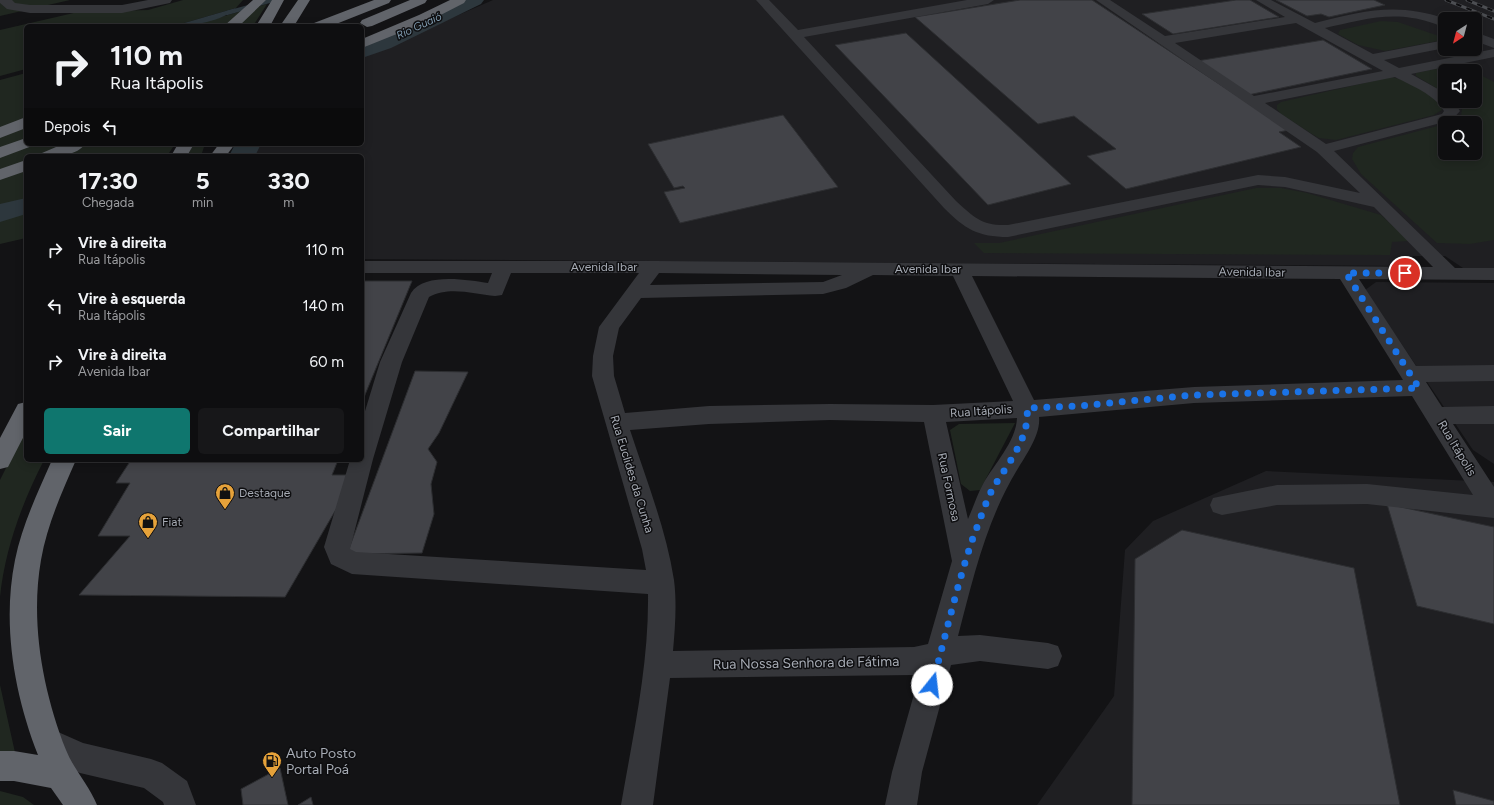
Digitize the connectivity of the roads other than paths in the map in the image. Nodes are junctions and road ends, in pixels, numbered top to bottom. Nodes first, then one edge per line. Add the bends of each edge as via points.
1 (4, 0) edge
2 (166, 0) edge
3 (260, 0) edge
4 (304, 0) edge
5 (384, 0) edge
6 (422, 0) edge
7 (460, 0) edge
8 (762, 0) edge
9 (988, 0) edge
10 (1102, 0) edge
11 (1262, 0) edge
12 (1382, 0) edge
13 (278, 2) edge
14 (1397, 12) junction
15 (1300, 19) junction
16 (1438, 22) edge
17 (233, 24) edge
18 (263, 24) edge
19 (288, 24) edge
20 (324, 24) edge
21 (364, 24) edge
22 (1314, 27) junction
23 (796, 34) junction
24 (1482, 39) edge
25 (1162, 41) junction
26 (364, 43) edge
27 (1494, 44) edge
28 (1438, 45) edge
29 (1494, 53) edge
30 (1372, 58) junction
31 (1395, 71) junction
32 (1438, 96) edge
33 (1252, 101) junction
34 (1450, 108) edge
35 (24, 123) edge
36 (0, 133) edge
37 (24, 144) edge
38 (72, 146) edge
39 (1323, 149) junction
40 (0, 153) edge
41 (53, 154) edge
42 (24, 166) edge
43 (0, 175) edge
44 (1380, 203) junction
45 (504, 267) junction
46 (654, 267) junction
47 (364, 268) edge
48 (870, 268) junction
49 (959, 269) junction
50 (1346, 273) junction
51 (1449, 273) junction
52 (1494, 274) edge
53 (634, 292) junction
54 (1494, 373) edge
55 (1414, 381) junction
56 (1027, 408) junction
57 (24, 414) edge
58 (933, 414) junction
59 (1437, 416) junction
60 (1493, 416) edge
61 (616, 422) junction
62 (364, 452) edge
63 (0, 460) edge
64 (63, 462) edge
65 (361, 462) edge
66 (1222, 504) dead end
67 (1494, 508) edge
68 (965, 561) junction
69 (661, 582) junction
70 (940, 656) junction
71 (1048, 656) dead end
72 (658, 665) junction
73 (49, 743) junction
74 (0, 766) edge
75 (60, 774) junction
76 (82, 805) edge
77 (180, 805) edge
78 (637, 805) edge
79 (901, 805) edge

1 - 2 street via 11,6 30,10 122,8
3 - 17 highway
4 - 19 highway
5 - 20 highway
6 - 21 highway
7 - 26 highway
8 - 23 street
9 - 23 street
10 - 25 street
11 - 15 street
12 - 14 street
13 - 18 highway
14 - 16 street
14 - 22 street via 1382,12
15 - 22 street
15 - 25 street
22 - 30 street
23 - 44 street via 894,144 973,225 981,229 1008,231 1258,180 1285,182
24 - 27 street
25 - 33 street
28 - 30 street
29 - 31 street
30 - 31 street
31 - 32 street
31 - 33 street
33 - 39 street
34 - 39 street via 1452,111 1448,118
35 - 36 highway
37 - 40 highway
38 - 41 highway
39 - 44 street
42 - 43 highway
44 - 51 street
45 - 46 street, Avenida Ibar
45 - 47 street, Avenida Ibar
45 - 62 street via 495,290 457,286 429,287 421,293 391,362
46 - 48 street, Avenida Ibar
46 - 53 street, Rua Euclides da Cunha
48 - 49 street, Avenida Ibar
48 - 53 street via 856,277 823,288
49 - 50 street, Avenida Ibar
49 - 56 street
50 - 51 street, Avenida Ibar
50 - 55 street, Rua Itápolis
51 - 52 street, Avenida Ibar
53 - 61 street, Rua Euclides da Cunha via 609,327 606,338 603,376
54 - 55 street
55 - 56 street, Rua Itápolis
55 - 59 street, Rua Itápolis
56 - 58 street, Rua Itápolis
56 - 68 street, Rua Formosa via 1026,429 1018,448 991,492
57 - 63 highway
58 - 61 street, Rua Itápolis via 830,412 709,415
58 - 68 street, Rua Formosa
59 - 60 street
59 - 67 street, Rua Itápolis
61 - 69 street, Rua Euclides da Cunha via 654,549
64 - 73 highway via 34,536 28,560 23,607 28,660 40,718
65 - 69 street via 337,547 340,556 352,563
66 - 67 street via 1277,495 1367,494
68 - 70 street, Rua Formosa
69 - 72 street, Rua Euclides da Cunha via 662,619
70 - 71 street, Rua Nossa Senhora de Fátima via 961,649 980,648
70 - 72 street, Rua Nossa Senhora de Fátima via 888,662
70 - 79 street, Rua Formosa via 907,772
72 - 78 street, Rua Euclides da Cunha
73 - 75 highway
73 - 77 street via 80,758 152,774 176,792
74 - 75 highway
75 - 76 highway

